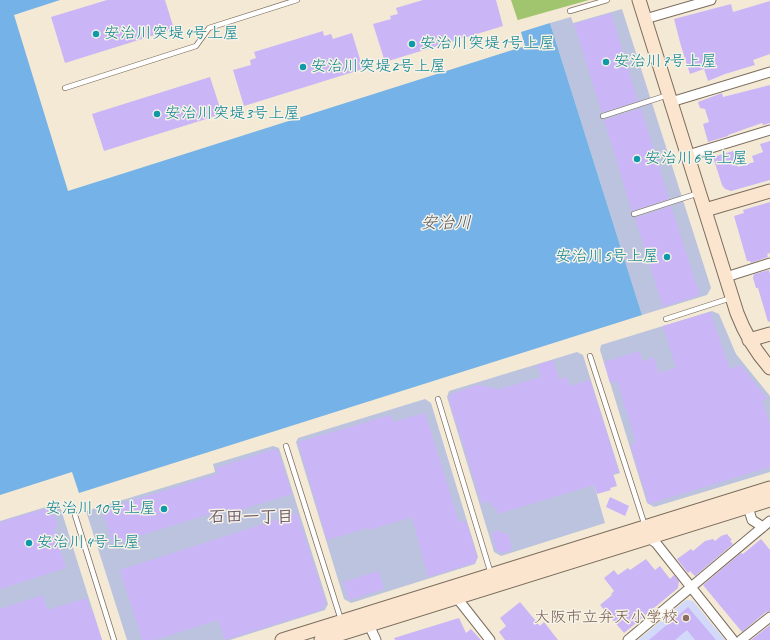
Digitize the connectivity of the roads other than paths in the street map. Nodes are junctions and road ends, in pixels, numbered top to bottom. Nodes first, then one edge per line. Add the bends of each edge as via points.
1 (297, 0) edge
2 (607, 0) edge
3 (640, 0) edge
4 (711, 0) edge
5 (570, 11) dead end
6 (645, 19) junction
7 (770, 72) edge
8 (65, 88) dead end
9 (670, 99) junction
10 (603, 116) dead end
11 (770, 130) edge
12 (688, 155) junction
13 (770, 191) edge
14 (700, 193) junction
15 (705, 210) junction
16 (634, 214) dead end
17 (770, 264) edge
18 (726, 277) junction
19 (732, 298) junction
20 (666, 319) dead end
21 (770, 334) edge
22 (749, 340) junction
23 (590, 356) dead end
24 (770, 368) edge
25 (438, 399) dead end
26 (286, 446) dead end
27 (770, 488) edge
28 (770, 500) edge
29 (748, 507) junction
30 (75, 515) dead end
31 (767, 524) edge
32 (647, 532) junction
33 (492, 575) junction
34 (691, 588) junction
35 (457, 598) junction
36 (770, 617) edge
37 (342, 622) junction
38 (369, 625) junction
39 (114, 640) edge
40 (282, 640) edge
41 (322, 640) edge
42 (376, 640) edge
43 (490, 640) edge
44 (628, 640) edge
45 (733, 640) edge
46 (741, 640) edge

1 - 8 lane via 209,28 196,46
2 - 5 lane
3 - 6 street
4 - 6 street
6 - 9 street
7 - 9 street
9 - 10 lane
9 - 12 street
11 - 12 street
12 - 14 street
13 - 15 street
14 - 15 street
14 - 16 lane
15 - 18 street
17 - 18 street
18 - 19 street
19 - 20 lane
19 - 22 street
21 - 22 street
22 - 24 street
23 - 32 lane
25 - 33 lane
26 - 37 lane
27 - 32 street
28 - 29 street
29 - 31 street via 752,520
29 - 32 street
30 - 39 lane
31 - 34 street
32 - 33 street
32 - 34 street
32 - 35 street
33 - 37 street
34 - 44 street
34 - 45 street
35 - 38 street
35 - 43 street
36 - 46 street
37 - 40 street
38 - 41 street
38 - 42 street

